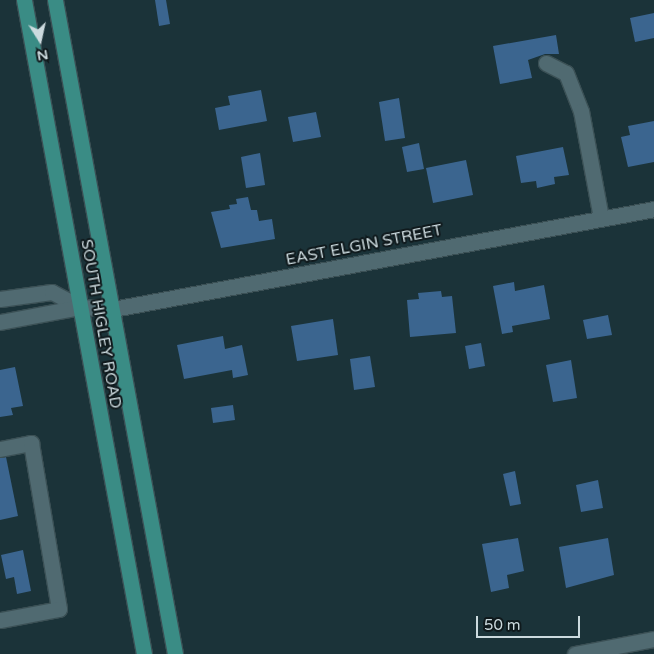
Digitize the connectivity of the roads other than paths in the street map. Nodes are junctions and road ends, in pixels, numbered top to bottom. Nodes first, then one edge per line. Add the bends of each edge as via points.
1 (24, 0) edge
2 (55, 0) edge
3 (546, 63) dead end
4 (654, 209) edge
5 (601, 218) junction
6 (0, 299) edge
7 (80, 307) junction
8 (113, 309) junction
9 (0, 322) edge
10 (0, 449) edge
11 (0, 620) edge
12 (654, 639) edge
13 (144, 654) edge
14 (175, 654) edge
15 (575, 654) edge

1 - 7 main road, SOUTH HIGLEY ROAD
2 - 8 main road, SOUTH HIGLEY ROAD
3 - 5 street via 566,73 581,111
4 - 5 street, EAST ELGIN STREET
5 - 8 street, EAST ELGIN STREET
6 - 7 street via 52,292
7 - 8 street, EAST ELGIN STREET
7 - 9 street
7 - 13 main road, SOUTH HIGLEY ROAD
8 - 14 main road, SOUTH HIGLEY ROAD
10 - 11 street via 31,443 60,609
12 - 15 street

